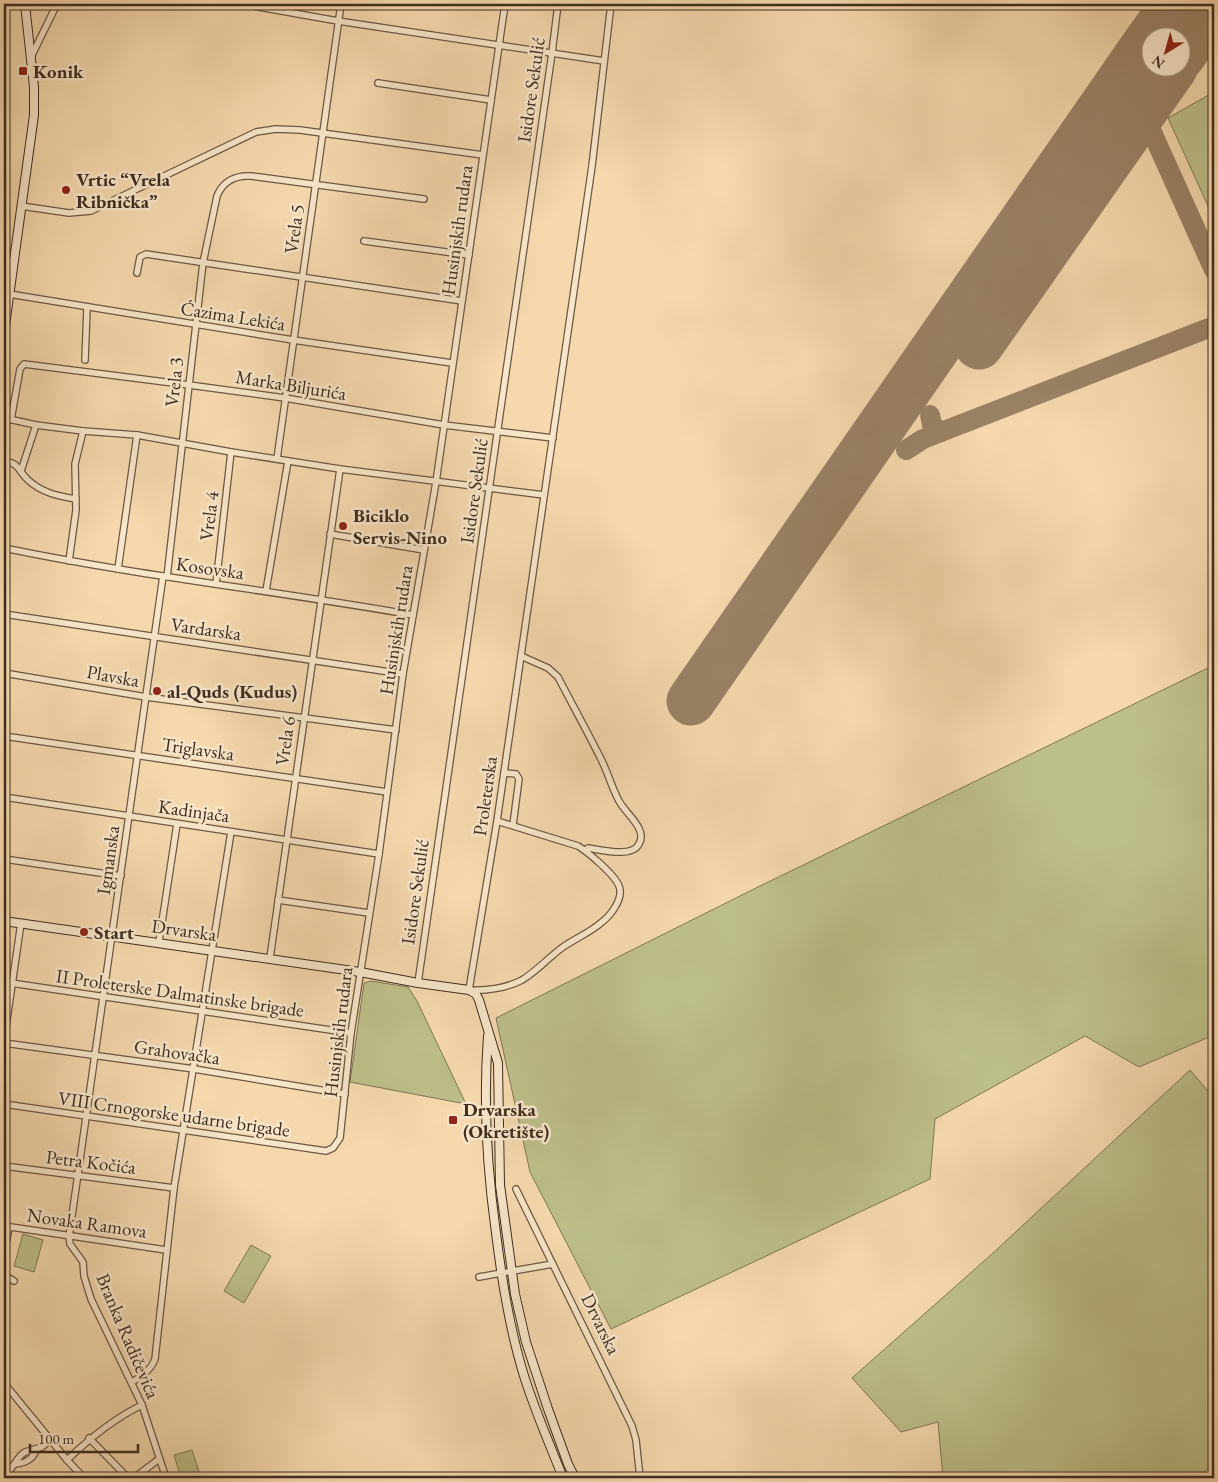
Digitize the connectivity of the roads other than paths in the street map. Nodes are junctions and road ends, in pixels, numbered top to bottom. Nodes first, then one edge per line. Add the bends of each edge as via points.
1 (26, 4) edge
2 (57, 4) edge
3 (242, 4) edge
4 (341, 4) edge
5 (505, 4) edge
6 (558, 4) edge
7 (611, 4) edge
8 (338, 21) junction
9 (499, 46) junction
10 (552, 54) junction
11 (31, 57) junction
12 (604, 61) junction
13 (378, 83) dead end
14 (491, 100) junction
15 (322, 134) junction
16 (483, 156) junction
17 (315, 184) junction
18 (424, 199) dead end
19 (22, 206) junction
20 (364, 240) dead end
21 (469, 255) junction
22 (203, 263) junction
23 (137, 273) dead end
24 (302, 277) junction
25 (9, 294) junction
26 (462, 301) junction
27 (87, 308) junction
28 (196, 325) junction
29 (4, 333) edge
30 (294, 340) junction
31 (85, 360) dead end
32 (452, 363) junction
33 (189, 384) junction
34 (285, 398) junction
35 (4, 418) edge
36 (11, 420) junction
37 (36, 425) junction
38 (444, 425) junction
39 (83, 432) junction
40 (498, 432) junction
41 (137, 435) junction
42 (553, 438) junction
43 (183, 444) junction
44 (231, 452) junction
45 (277, 459) junction
46 (288, 461) junction
47 (4, 462) edge
48 (340, 469) junction
49 (20, 471) junction
50 (436, 482) junction
51 (489, 488) junction
52 (544, 495) junction
53 (76, 499) junction
54 (330, 534) junction
55 (4, 548) edge
56 (424, 550) junction
57 (69, 561) junction
58 (118, 569) junction
59 (165, 577) junction
60 (216, 584) junction
61 (266, 591) junction
62 (321, 599) junction
63 (4, 614) edge
64 (413, 615) junction
65 (155, 638) junction
66 (521, 656) junction
67 (312, 660) junction
68 (4, 673) edge
69 (403, 674) junction
70 (146, 697) junction
71 (304, 718) junction
72 (396, 730) junction
73 (4, 736) edge
74 (138, 755) junction
75 (504, 773) junction
76 (295, 778) junction
77 (388, 792) junction
78 (4, 797) edge
79 (129, 816) junction
80 (498, 821) junction
81 (177, 824) junction
82 (513, 825) junction
83 (231, 832) junction
84 (286, 840) junction
85 (585, 850) junction
86 (379, 854) junction
87 (4, 859) edge
88 (121, 876) junction
89 (278, 900) junction
90 (370, 913) junction
91 (4, 920) edge
92 (21, 923) junction
93 (113, 936) junction
94 (159, 942) junction
95 (213, 951) junction
96 (270, 958) junction
97 (360, 972) junction
98 (4, 982) edge
99 (12, 983) junction
100 (418, 983) junction
101 (470, 990) junction
102 (104, 996) junction
103 (203, 1011) junction
104 (489, 1030) junction
105 (351, 1033) junction
106 (4, 1041) edge
107 (95, 1056) junction
108 (194, 1069) junction
109 (345, 1094) junction
110 (4, 1104) edge
111 (86, 1116) junction
112 (184, 1131) junction
113 (337, 1143) joint
114 (4, 1166) edge
115 (78, 1176) junction
116 (174, 1188) junction
117 (516, 1189) dead end
118 (6, 1226) edge
119 (69, 1237) junction
120 (166, 1250) junction
121 (4, 1254) edge
122 (553, 1264) junction
123 (511, 1272) junction
124 (501, 1274) junction
125 (4, 1275) edge
126 (479, 1277) dead end
127 (14, 1281) dead end
128 (132, 1382) junction
129 (4, 1383) edge
130 (142, 1405) junction
131 (89, 1438) junction
132 (50, 1440) junction
133 (159, 1459) junction
134 (67, 1460) junction
135 (4, 1478) edge
136 (84, 1478) edge
137 (128, 1478) edge
138 (134, 1478) edge
139 (166, 1478) edge
140 (563, 1478) edge
141 (576, 1478) edge
142 (640, 1478) edge

1 - 11 main road
2 - 11 street
3 - 8 street
4 - 8 street, Vrela 5
5 - 9 street, Husinjskih rudara
6 - 10 street, Isidore Sekulić
7 - 12 street, Proleterska
8 - 9 street
8 - 15 street, Vrela 5
9 - 10 street
9 - 14 street, Husinjskih rudara
10 - 12 street
10 - 40 street, Isidore Sekulić
11 - 19 main road via 34,115
12 - 42 street, Proleterska
13 - 14 street
14 - 16 street, Husinjskih rudara
15 - 16 street
15 - 17 street, Vrela 5
15 - 19 street via 285,129 256,132 91,212 69,213
16 - 21 street, Husinjskih rudara
17 - 18 street
17 - 22 street, Vrela 3 via 247,175 231,180 219,192
17 - 24 street, Vrela 5
19 - 25 main road
20 - 21 street
21 - 26 street, Husinjskih rudara
22 - 23 street via 146,254 140,257
22 - 24 street
22 - 28 street, Vrela 3
24 - 26 street
24 - 30 street, Vrela 5
25 - 27 street, Ćazima Lekića
25 - 29 main road
26 - 32 street, Husinjskih rudara
27 - 28 street, Ćazima Lekića
27 - 31 street
28 - 30 street, Ćazima Lekića
28 - 33 street, Vrela 3
30 - 32 street, Ćazima Lekića
30 - 34 street, Vrela 5
32 - 38 street, Husinjskih rudara
33 - 34 street, Marka Biljurića
33 - 36 street, Marka Biljurića via 24,364 20,370
33 - 43 street, Vrela 3
34 - 38 street, Marka Biljurića
34 - 45 street, Vrela 5
35 - 36 street
36 - 37 street
37 - 39 street
37 - 49 street
38 - 40 street, Marka Biljurića
38 - 50 street, Husinjskih rudara
39 - 41 street
39 - 53 street via 76,464
40 - 42 street, Marka Biljurića
40 - 51 street, Isidore Sekulić
41 - 43 street
41 - 58 street
42 - 52 street, Proleterska
43 - 44 street
43 - 59 street, Vrela 3
44 - 45 street
44 - 60 street, Vrela 4
45 - 46 street
46 - 48 street
46 - 61 street
47 - 49 street via 15,464
48 - 50 street
48 - 54 street, Vrela 6
49 - 53 street via 46,492
50 - 51 street
50 - 56 street, Husinjskih rudara
51 - 52 street
51 - 100 street, Isidore Sekulić
52 - 66 street, Proleterska
53 - 57 street
54 - 56 street
54 - 62 street, Vrela 6
55 - 57 street, Kosovska
56 - 64 street, Husinjskih rudara
57 - 58 street, Kosovska
58 - 59 street, Kosovska
59 - 60 street, Kosovska
59 - 65 street, Igmanska
60 - 61 street, Kosovska
61 - 62 street, Kosovska
62 - 64 street, Kosovska
62 - 67 street, Vrela 6
63 - 65 street, Vardarska
64 - 69 street, Husinjskih rudara
65 - 67 street, Vardarska
65 - 70 street, Igmanska
66 - 75 street, Proleterska
66 - 85 street via 548,668 558,677 620,803 640,832 639,845 628,852
67 - 69 street, Vardarska
67 - 71 street, Vrela 6
68 - 70 street, Plavska
69 - 72 street, Husinjskih rudara
70 - 71 street, Plavska
70 - 74 street, Igmanska
71 - 72 street, Plavska
71 - 76 street, Vrela 6
72 - 77 street, Husinjskih rudara
73 - 74 street, Triglavska
74 - 76 street, Triglavska
74 - 79 street, Igmanska
75 - 80 street, Proleterska
75 - 82 street via 516,774 519,779
76 - 77 street, Triglavska
76 - 84 street, Vrela 6
77 - 86 street, Husinjskih rudara
78 - 79 street, Kadinjača
79 - 81 street, Kadinjača
79 - 88 street, Igmanska
80 - 82 street
80 - 101 street, Proleterska
81 - 83 street, Kadinjača
81 - 94 street
82 - 85 street
83 - 84 street, Kadinjača
83 - 95 street
84 - 86 street, Kadinjača
84 - 89 street, Vrela 6
85 - 101 street via 619,886 612,912 522,980 482,991
86 - 90 street, Husinjskih rudara
87 - 88 street
88 - 93 street, Igmanska
89 - 90 street
89 - 96 street, Vrela 6
90 - 97 street, Husinjskih rudara
91 - 92 main road, Drvarska
92 - 93 main road, Drvarska
92 - 99 street
93 - 94 main road, Drvarska
93 - 102 street, Igmanska
94 - 95 main road, Drvarska
95 - 96 main road, Drvarska
95 - 103 street
96 - 97 main road, Drvarska
97 - 100 main road
97 - 105 street, Husinjskih rudara
98 - 99 street, II Proleterske Dalmatinske brigade
99 - 102 street, II Proleterske Dalmatinske brigade
99 - 106 street
100 - 101 main road
101 - 104 main road via 479,1000
102 - 103 street, II Proleterske Dalmatinske brigade
102 - 107 street, Igmanska
103 - 105 street, II Proleterske Dalmatinske brigade
103 - 108 street
104 - 123 main road via 498,1063 500,1185
104 - 124 main road via 486,1076 490,1187
105 - 109 street, Husinjskih rudara
106 - 107 street, Grahovačka
107 - 108 street, Grahovačka
107 - 111 street, Igmanska
108 - 109 street, Grahovačka
108 - 112 street
109 - 113 street, Husinjskih rudara via 342,1128
110 - 111 street, VIII Crnogorske udarne brigade
111 - 112 street, VIII Crnogorske udarne brigade
111 - 115 street, Igmanska
112 - 113 street, VIII Crnogorske udarne brigade via 326,1151
112 - 116 street
114 - 115 street, Petra Kočića
115 - 116 street, Petra Kočića
115 - 119 street, Igmanska
116 - 120 street
117 - 122 street, Drvarska
118 - 119 street, Novaka Ramova
118 - 121 street
119 - 120 street, Novaka Ramova
119 - 128 street, Branka Radičevića via 70,1244 83,1262 91,1299
120 - 128 street via 155,1359 153,1365
122 - 123 street
122 - 142 street, Drvarska via 632,1426
123 - 124 street
123 - 141 main road via 526,1342 568,1464
124 - 126 street
124 - 140 main road via 525,1378
125 - 127 street
128 - 130 street, Branka Radičevića
129 - 132 street
130 - 131 street
130 - 133 street, Branka Radičevića
131 - 134 street
131 - 137 street
132 - 134 street
132 - 135 street via 25,1452
133 - 138 street
133 - 139 street, Branka Radičevića
134 - 136 street

